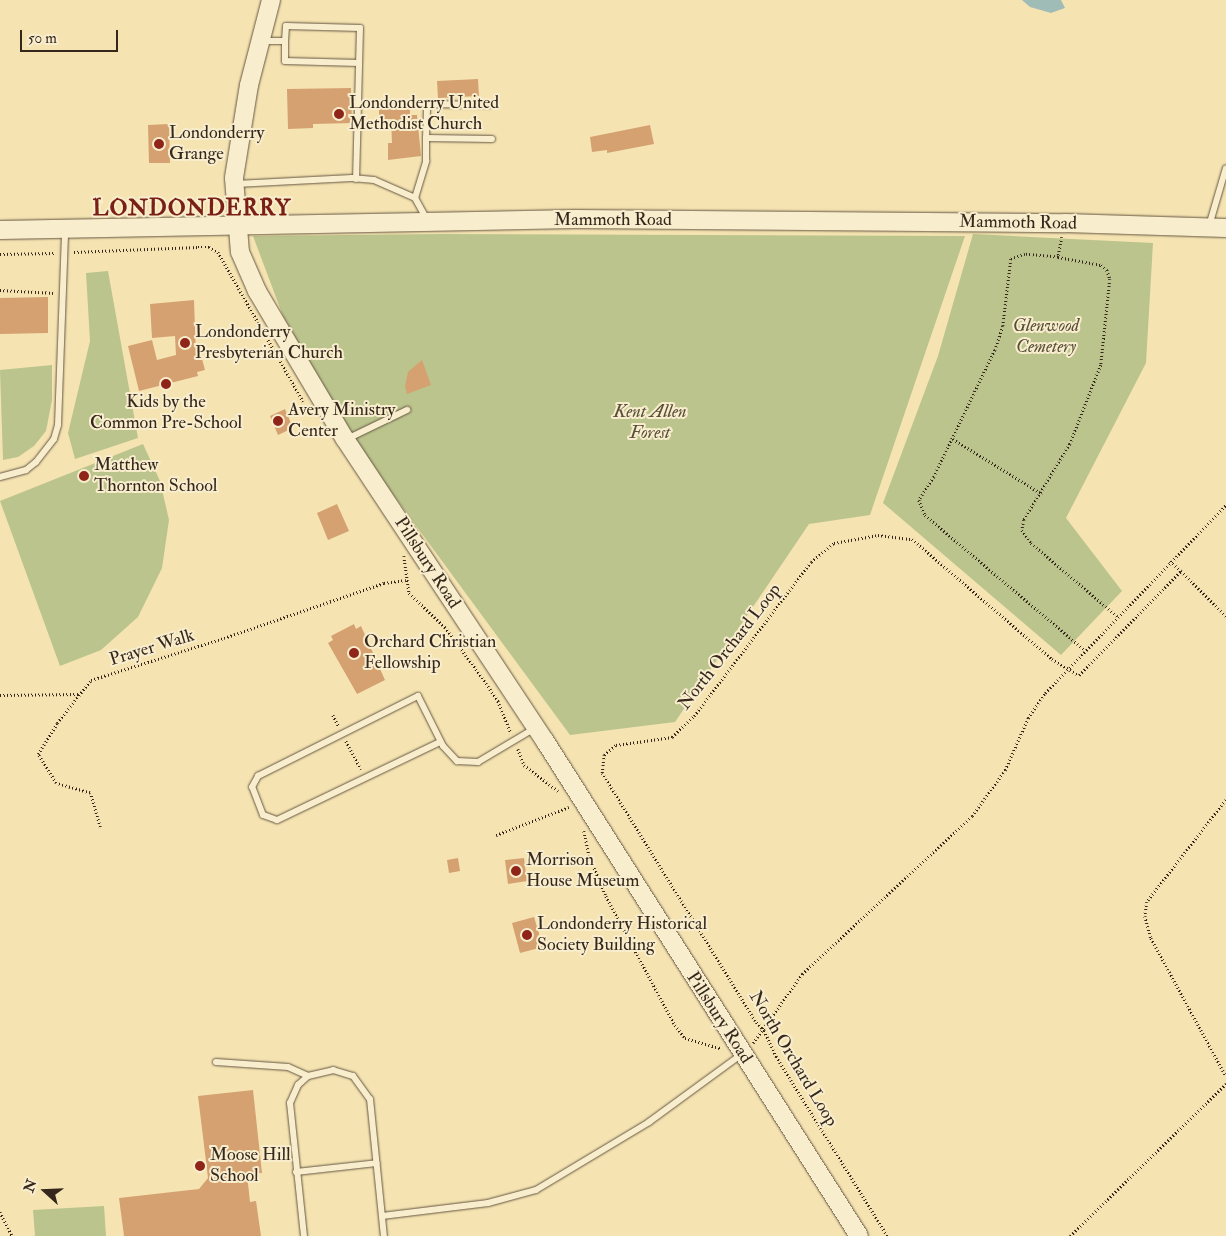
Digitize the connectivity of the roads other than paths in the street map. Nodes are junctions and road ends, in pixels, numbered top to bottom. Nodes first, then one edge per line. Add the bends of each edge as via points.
1 (271, 0) edge
2 (260, 40) junction
3 (285, 41) junction
4 (359, 63) junction
5 (488, 104) dead end
6 (426, 138) junction
7 (492, 139) dead end
8 (1226, 168) edge
9 (356, 178) junction
10 (234, 184) junction
11 (415, 198) junction
12 (429, 222) junction
13 (237, 226) junction
14 (65, 228) junction
15 (1217, 228) edge
16 (0, 230) edge
17 (407, 410) dead end
18 (346, 439) junction
19 (0, 477) edge
20 (536, 727) junction
21 (440, 742) junction
22 (742, 1054) junction
23 (216, 1062) dead end
24 (308, 1076) junction
25 (377, 1163) junction
26 (296, 1172) junction
27 (382, 1216) junction
28 (304, 1236) edge
29 (384, 1236) edge
30 (859, 1236) edge

1 - 2 street, Pillsbury Road
2 - 3 lane
2 - 10 street, Pillsbury Road via 247,95
3 - 4 lane via 285,61
3 - 4 lane via 286,26 360,28
4 - 9 lane
5 - 6 lane via 427,104
6 - 7 lane
6 - 11 lane via 426,161
8 - 15 lane
9 - 10 lane
9 - 11 lane via 374,180
10 - 13 street, Pillsbury Road
11 - 12 lane
12 - 13 street, Mammoth Road
12 - 15 street, Mammoth Road via 576,219 1065,223
13 - 14 street, Mammoth Road
13 - 18 street, Pillsbury Road via 240,252 257,291
14 - 16 street, Mammoth Road
14 - 19 lane via 60,408 54,439 46,452 26,470
17 - 18 lane
18 - 20 street, Pillsbury Road
20 - 21 lane via 478,762 457,761
20 - 22 street, Pillsbury Road via 573,805
21 - 21 lane via 418,696 258,776 252,787 263,815 276,820
22 - 27 lane via 649,1122 536,1190 488,1203
22 - 30 street, Pillsbury Road
23 - 24 lane via 288,1067
24 - 25 lane via 326,1070 340,1071 353,1076 363,1086 371,1106
24 - 26 lane via 298,1085 290,1103
25 - 26 lane
25 - 27 lane
26 - 28 lane
27 - 29 lane

